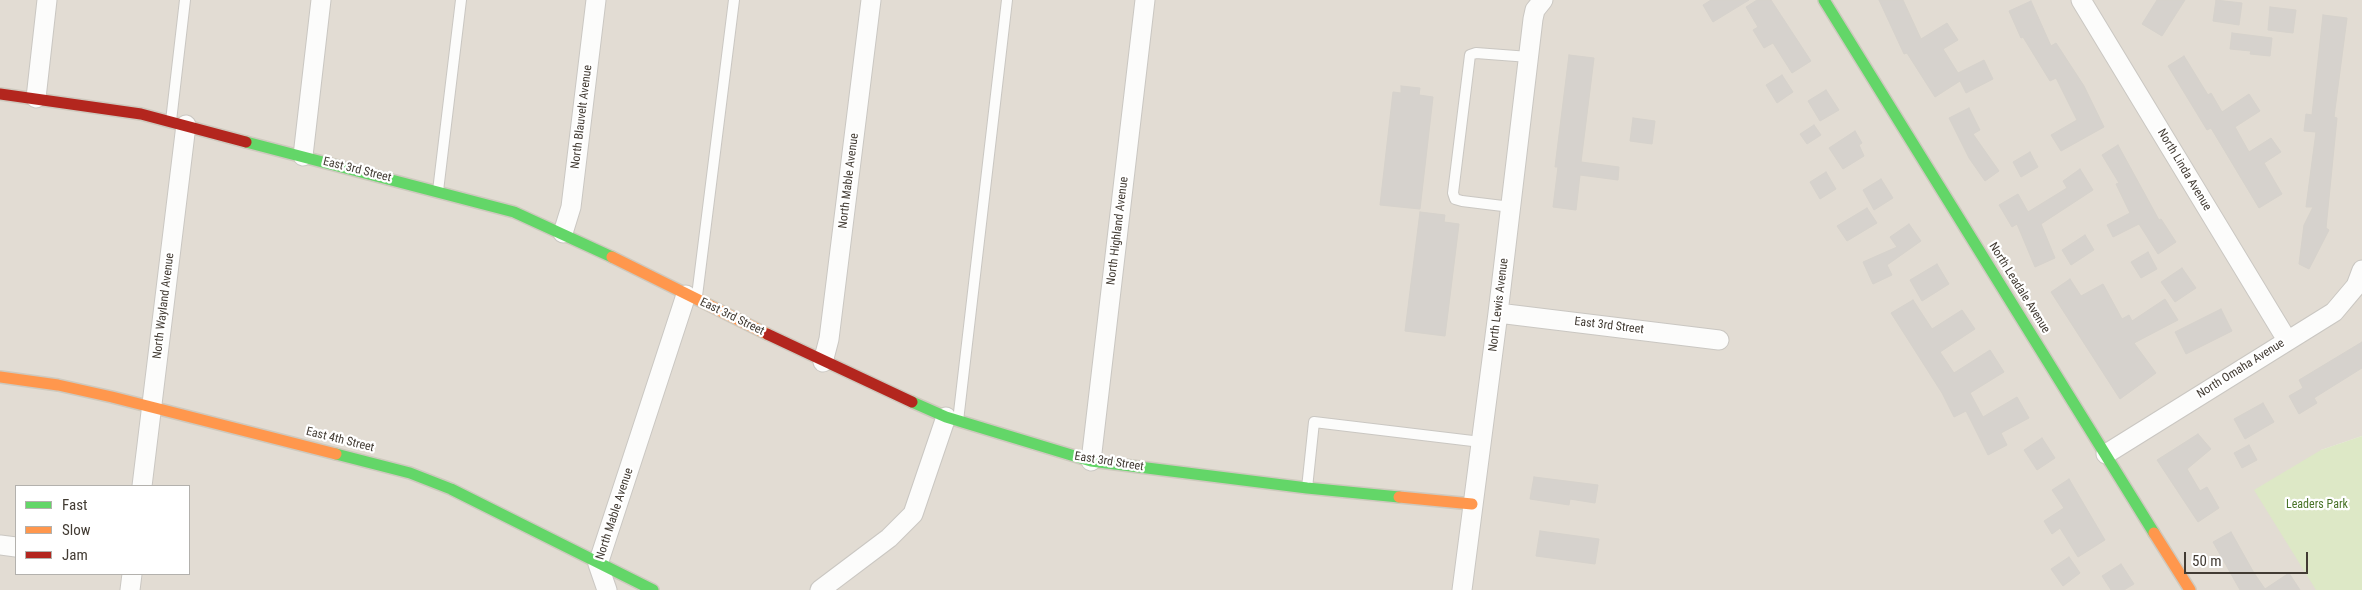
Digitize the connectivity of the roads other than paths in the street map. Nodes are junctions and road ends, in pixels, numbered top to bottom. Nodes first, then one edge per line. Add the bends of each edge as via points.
1 (47, 0) edge
2 (185, 0) edge
3 (321, 0) edge
4 (461, 0) edge
5 (596, 0) edge
6 (734, 0) edge
7 (871, 0) edge
8 (1007, 0) edge
9 (1146, 0) edge
10 (1543, 0) edge
11 (1824, 0) edge
12 (2081, 0) edge
13 (1529, 57) junction
14 (0, 94) edge
15 (36, 98) junction
16 (178, 123) junction
17 (303, 156) junction
18 (438, 190) junction
19 (1511, 207) junction
20 (564, 233) junction
21 (2362, 270) edge
22 (691, 297) junction
23 (1498, 313) junction
24 (1720, 340) dead end
25 (2287, 340) junction
26 (823, 362) junction
27 (0, 377) edge
28 (151, 407) junction
29 (952, 419) junction
30 (1480, 442) junction
31 (2106, 454) junction
32 (1091, 461) junction
33 (142, 485) edge
34 (1307, 488) junction
35 (1472, 504) junction
36 (0, 545) edge
37 (15, 547) edge
38 (598, 564) junction
39 (132, 575) edge
40 (130, 590) edge
41 (607, 590) edge
42 (653, 590) edge
43 (820, 590) edge
44 (1462, 590) edge
45 (2190, 590) edge

1 - 15 street
2 - 16 lane
3 - 17 street
4 - 18 lane
5 - 20 street, North Blauvelt Avenue via 571,207
6 - 22 lane
7 - 26 street, North Mable Avenue via 829,339
8 - 29 lane
9 - 32 street, North Highland Avenue
10 - 13 street, North Lewis Avenue via 1535,10
11 - 31 street, North Leadale Avenue
12 - 25 street, North Linda Avenue
13 - 19 street, North Lewis Avenue
13 - 19 lane via 1470,55 1454,183 1455,199
14 - 15 street, East 3rd Street
15 - 16 street, East 3rd Street
16 - 17 street, East 3rd Street
16 - 28 street, North Wayland Avenue
17 - 18 street, East 3rd Street
18 - 20 street, East 3rd Street via 514,212
19 - 23 street, North Lewis Avenue
20 - 22 street, East 3rd Street
21 - 25 street, North Omaha Avenue via 2356,286 2334,312
22 - 26 street, East 3rd Street
22 - 38 street, North Mable Avenue
23 - 24 street, East 3rd Street
23 - 30 street, North Lewis Avenue
25 - 31 street, North Omaha Avenue
26 - 29 street, East 3rd Street
27 - 28 street, East 4th Street via 66,386
28 - 33 street, North Wayland Avenue
28 - 38 street, East 4th Street via 410,473 451,489
29 - 32 street, East 3rd Street
29 - 43 street via 913,514 889,538
30 - 34 lane via 1314,422
30 - 35 street, North Lewis Avenue
31 - 45 street, North Leadale Avenue
32 - 34 street, East 3rd Street
34 - 35 street, East 3rd Street
35 - 44 street, North Lewis Avenue
36 - 37 street
38 - 41 street, North Mable Avenue
38 - 42 street, East 4th Street
39 - 40 street

